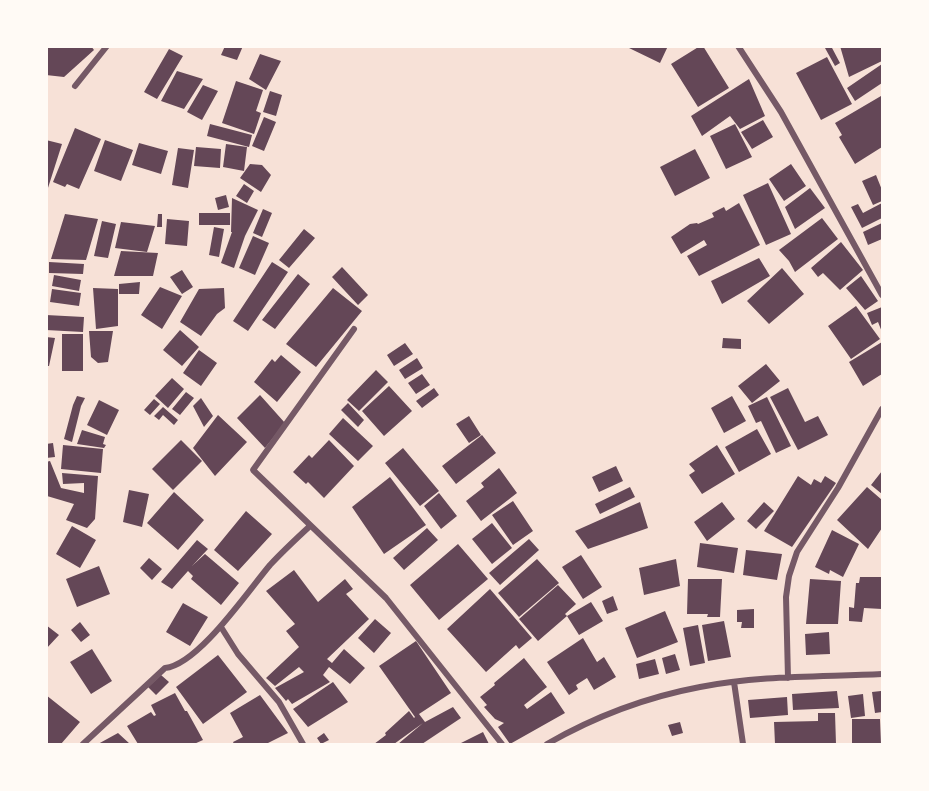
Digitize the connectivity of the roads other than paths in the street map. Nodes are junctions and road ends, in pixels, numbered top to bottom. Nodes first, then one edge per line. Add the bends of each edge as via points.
1 (107, 46) edge
2 (738, 46) edge
3 (75, 86) dead end
4 (882, 295) edge
5 (354, 329) dead end
6 (882, 409) edge
7 (310, 526) junction
8 (220, 627) junction
9 (882, 674) edge
10 (788, 678) junction
11 (734, 682) junction
12 (83, 744) edge
13 (303, 744) edge
14 (502, 744) edge
15 (548, 744) edge
16 (743, 744) edge

1 - 3 street
2 - 4 street via 781,112
5 - 7 street via 254,470
6 - 10 street via 797,552 786,597
7 - 8 street via 270,566
7 - 14 street via 386,598
8 - 12 street via 176,667 165,668
8 - 13 street via 279,702
9 - 10 street
10 - 11 street
11 - 15 street via 700,687 603,716
11 - 16 street

